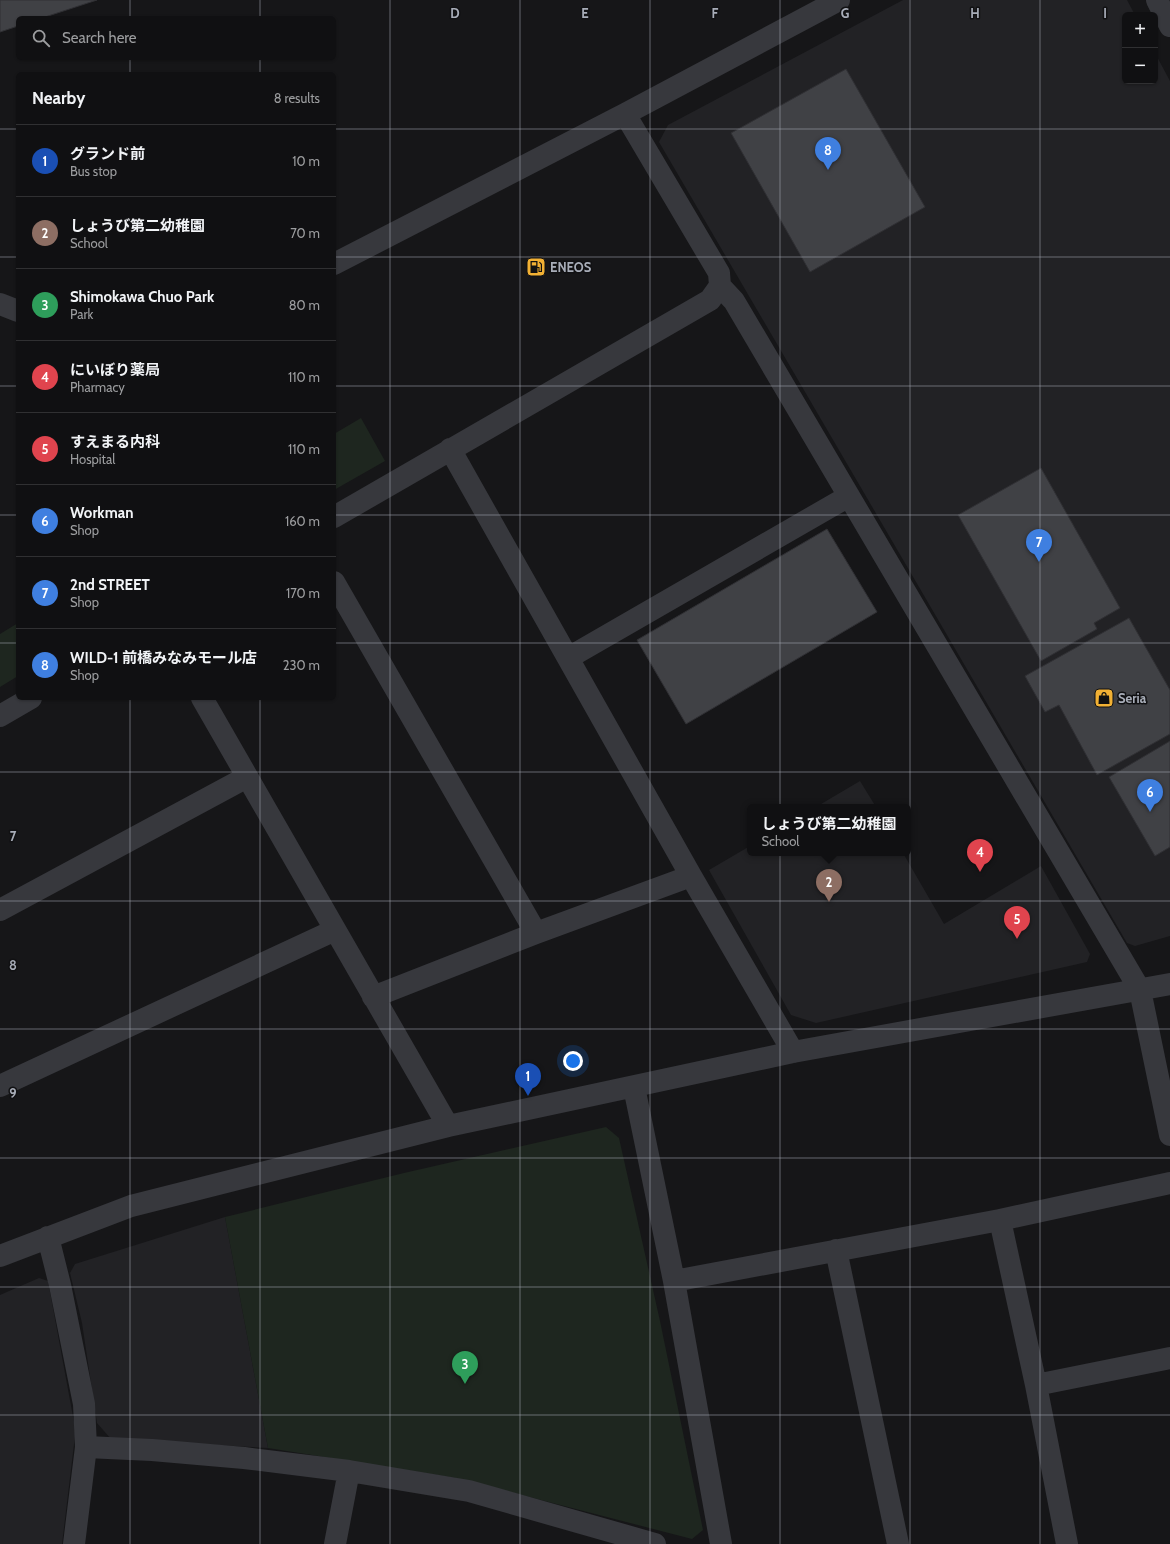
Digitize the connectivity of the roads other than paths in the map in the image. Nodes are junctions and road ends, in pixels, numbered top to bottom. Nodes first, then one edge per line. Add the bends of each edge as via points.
1 (839, 0) edge
2 (1157, 0) edge
3 (1170, 26) edge
4 (625, 114) junction
5 (336, 263) edge
6 (720, 286) junction
7 (0, 304) edge
8 (16, 310) edge
9 (450, 449) junction
10 (849, 496) junction
11 (336, 516) edge
12 (336, 585) edge
13 (568, 658) junction
14 (28, 700) edge
15 (203, 700) edge
16 (0, 716) edge
17 (247, 777) junction
18 (691, 876) junction
19 (0, 910) edge
20 (335, 930) junction
21 (536, 933) junction
22 (1170, 984) edge
23 (1140, 990) junction
24 (374, 997) junction
25 (792, 1052) junction
26 (0, 1086) edge
27 (634, 1087) junction
28 (448, 1126) junction
29 (1170, 1135) edge
30 (1170, 1184) edge
31 (1000, 1220) junction
32 (48, 1237) junction
33 (836, 1250) junction
34 (0, 1256) edge
35 (674, 1281) junction
36 (1170, 1358) edge
37 (1036, 1385) junction
38 (86, 1447) junction
39 (349, 1472) junction
40 (74, 1544) edge
41 (335, 1544) edge
42 (655, 1544) edge
43 (721, 1544) edge
44 (898, 1544) edge
45 (1067, 1544) edge

1 - 4 street
2 - 3 street
4 - 5 street
4 - 6 street via 719,273
6 - 9 street via 710,300
6 - 10 street via 734,301
7 - 8 street
9 - 11 street
9 - 13 street
10 - 13 street
10 - 23 street
12 - 21 street
13 - 18 street
14 - 16 street
15 - 17 street
17 - 19 street
17 - 20 street
18 - 21 street
18 - 25 street
20 - 24 street
20 - 26 street
21 - 24 street
22 - 23 street
23 - 25 street
23 - 29 street
24 - 28 street
25 - 27 street
27 - 28 street
27 - 35 street
28 - 32 street via 131,1206
30 - 31 street
31 - 33 street
31 - 37 street
32 - 34 street
32 - 38 street via 84,1404
33 - 35 street
33 - 44 street
35 - 43 street
36 - 37 street
37 - 45 street
38 - 39 street via 244,1458
38 - 40 street
39 - 41 street
39 - 42 street via 469,1491

